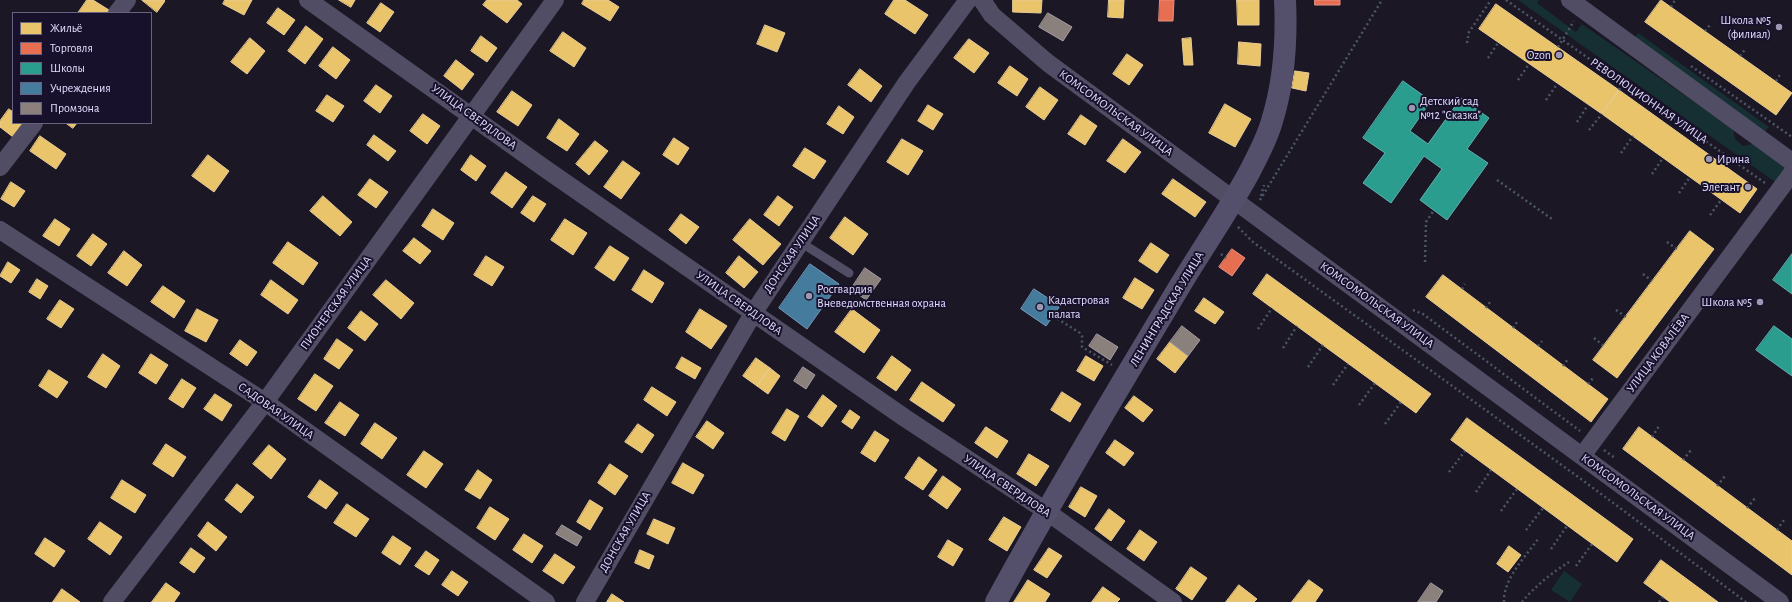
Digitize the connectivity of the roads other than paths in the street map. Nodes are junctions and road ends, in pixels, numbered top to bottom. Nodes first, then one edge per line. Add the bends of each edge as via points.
1 (127, 0) edge
2 (308, 0) edge
3 (555, 0) edge
4 (968, 0) edge
5 (982, 0) edge
6 (1285, 0) edge
7 (1576, 5) edge
8 (118, 12) edge
9 (472, 115) junction
10 (33, 124) edge
11 (1792, 162) edge
12 (0, 167) edge
13 (1792, 172) edge
14 (1234, 200) junction
15 (0, 230) edge
16 (800, 242) junction
17 (849, 273) dead end
18 (754, 312) junction
19 (265, 402) junction
20 (1582, 456) junction
21 (1046, 511) junction
22 (112, 602) edge
23 (546, 602) edge
24 (585, 602) edge
25 (996, 602) edge
26 (1172, 602) edge
27 (1780, 602) edge

1 - 8 street
2 - 9 street, УЛИЦА СВЕРДЛОВА
3 - 9 street, ПИОНЕРСКАЯ УЛИЦА
4 - 16 street, ДОНСКАЯ УЛИЦА via 907,82
5 - 14 street, КОМСОМОЛЬСКАЯ УЛИЦА via 992,15 1048,63
6 - 14 street, ЛЕНИНГРАДСКАЯ УЛИЦА via 1284,67 1272,122 1260,152
7 - 11 street
9 - 18 street, УЛИЦА СВЕРДЛОВА
9 - 19 street, ПИОНЕРСКАЯ УЛИЦА
10 - 12 street
13 - 20 street, УЛИЦА КОВАЛЁВА
14 - 20 street, КОМСОМОЛЬСКАЯ УЛИЦА
14 - 21 street, ЛЕНИНГРАДСКАЯ УЛИЦА
15 - 19 street, САДОВАЯ УЛИЦА
16 - 17 lane
16 - 18 street, ДОНСКАЯ УЛИЦА
18 - 21 street, УЛИЦА СВЕРДЛОВА via 905,418
18 - 24 street, ДОНСКАЯ УЛИЦА
19 - 22 street, ПИОНЕРСКАЯ УЛИЦА
19 - 23 street, САДОВАЯ УЛИЦА
20 - 27 street, КОМСОМОЛЬСКАЯ УЛИЦА
21 - 25 street, ЛЕНИНГРАДСКАЯ УЛИЦА
21 - 26 street, УЛИЦА СВЕРДЛОВА

